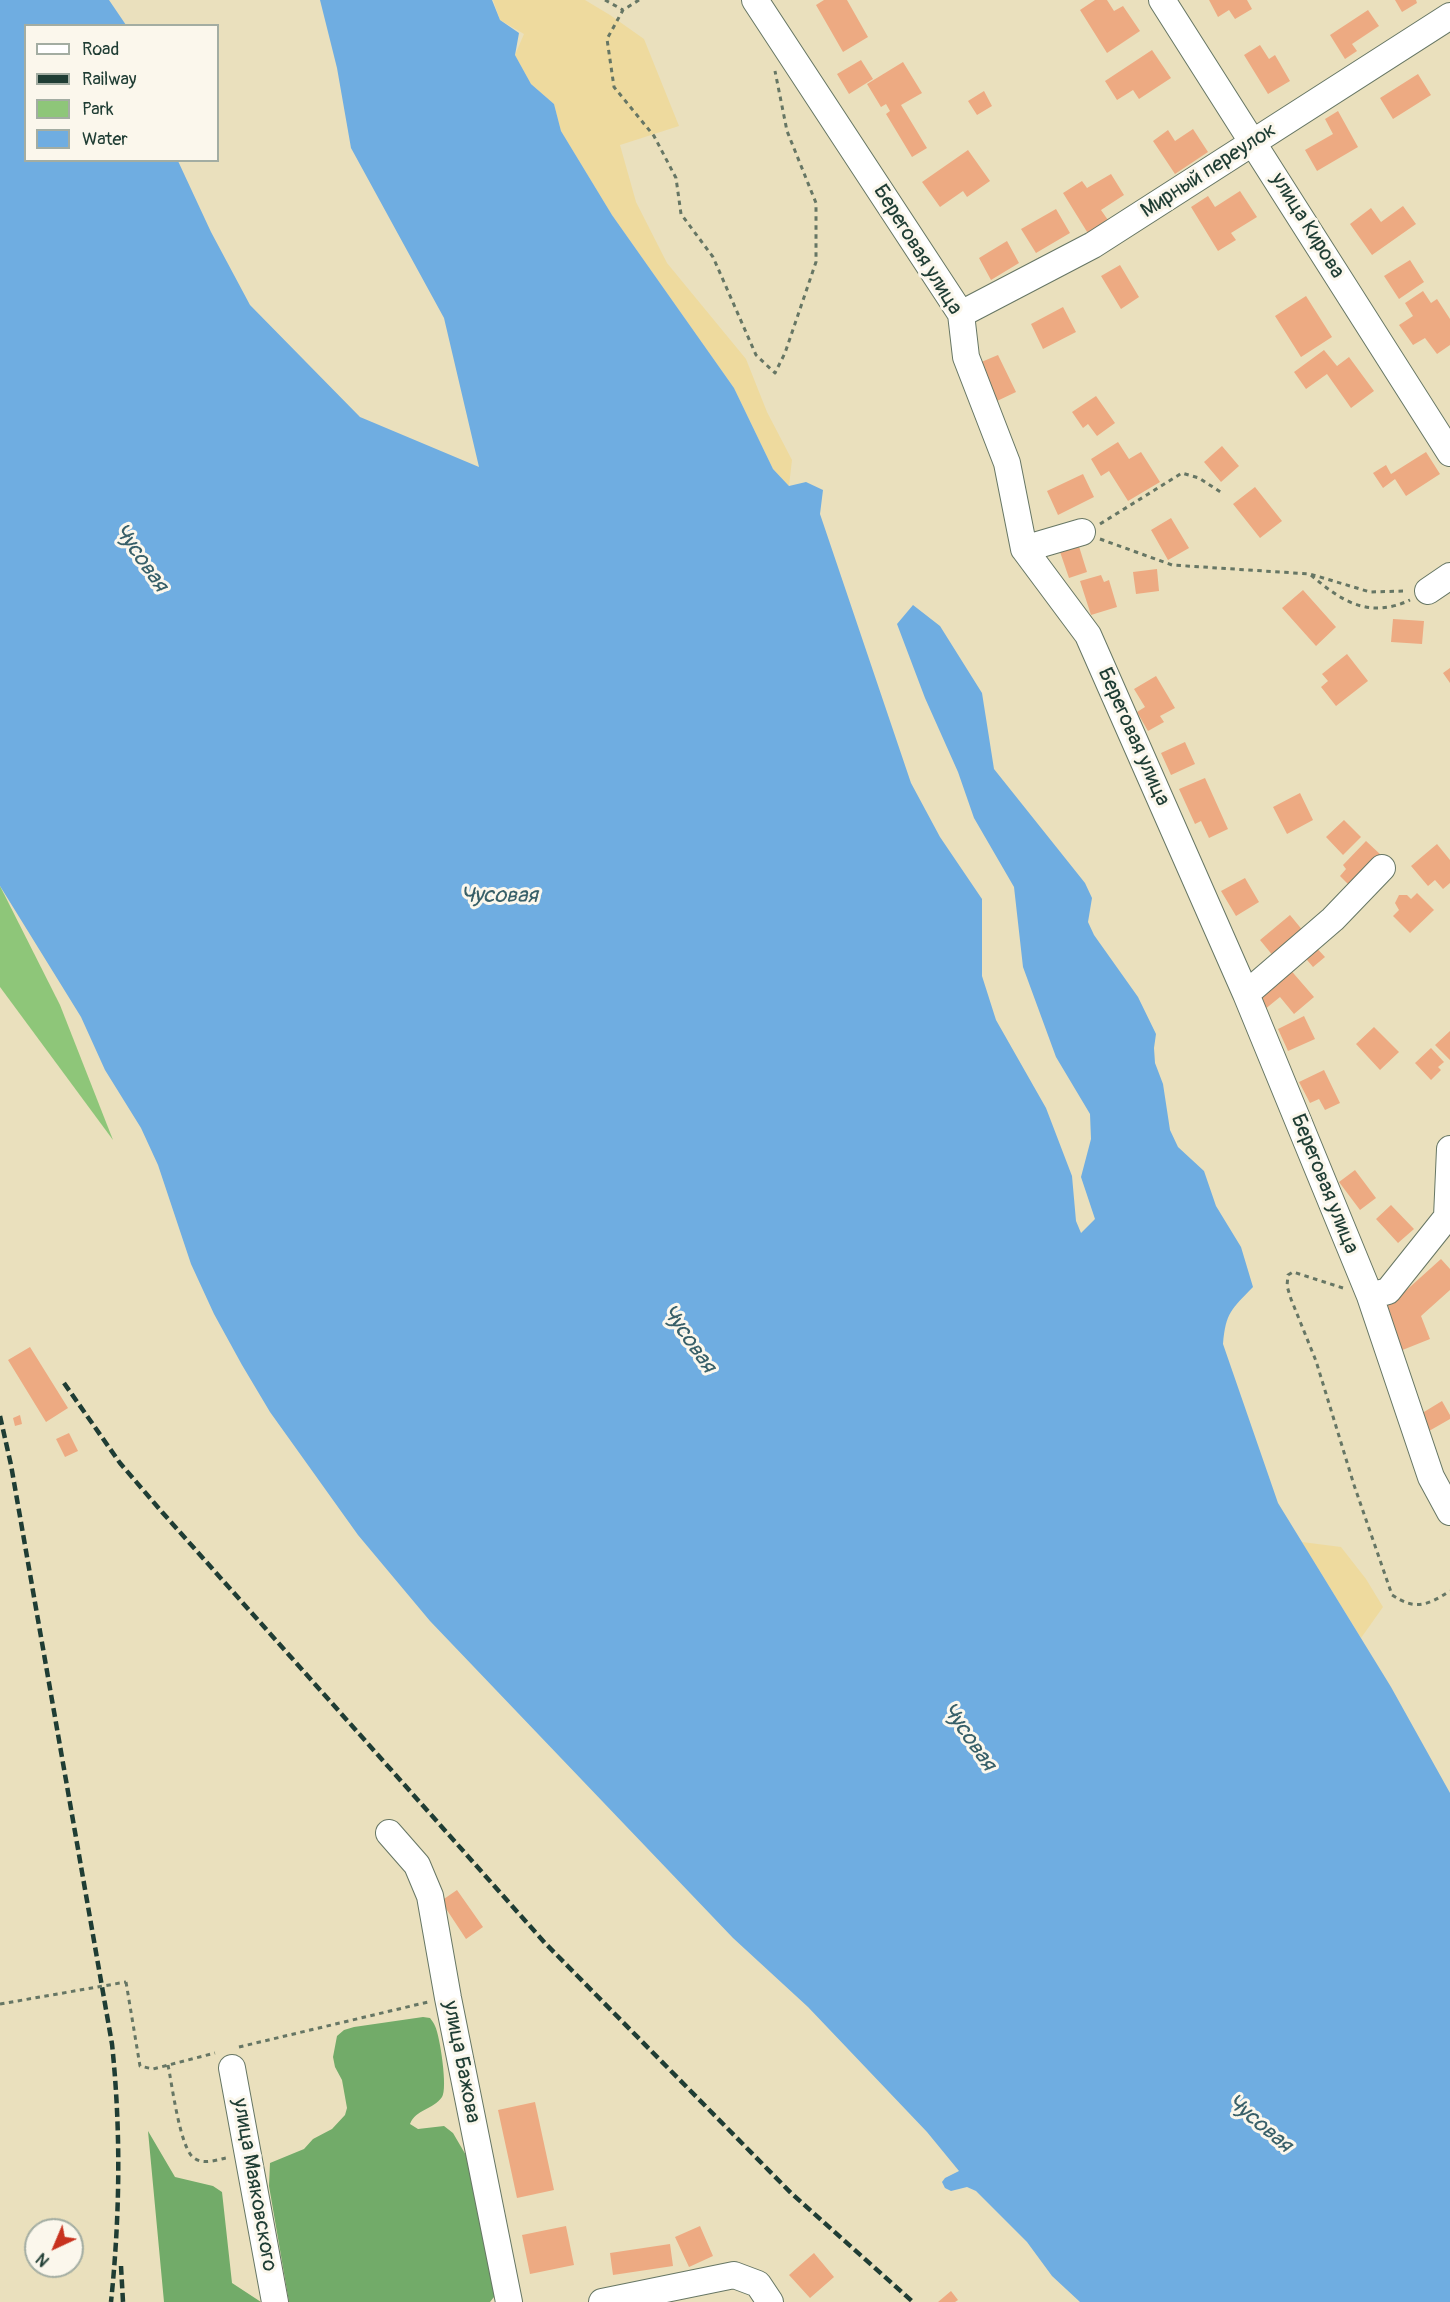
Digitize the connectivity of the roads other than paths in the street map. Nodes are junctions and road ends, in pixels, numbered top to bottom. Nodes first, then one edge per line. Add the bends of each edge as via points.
1 (755, 0) edge
2 (1162, 0) edge
3 (1450, 16) edge
4 (1253, 142) junction
5 (962, 314) junction
6 (1450, 453) edge
7 (1082, 532) road end
8 (1024, 549) junction
9 (1450, 576) edge
10 (1428, 591) road end
11 (1382, 868) dead end
12 (1246, 994) junction
13 (1450, 1149) edge
14 (1449, 1218) edge
15 (1370, 1296) junction
16 (1450, 1512) edge
17 (389, 1833) dead end
18 (228, 2056) road end
19 (275, 2302) edge
20 (509, 2302) edge
21 (602, 2302) edge
22 (770, 2302) edge

1 - 5 street, Береговая улица
2 - 4 street, улица Кирова
3 - 4 street, Мирный переулок
4 - 5 street, Мирный переулок via 1093,246
4 - 6 street, улица Кирова
5 - 8 street, Береговая улица via 966,357 1007,463
7 - 8 street
8 - 12 street, Береговая улица via 1088,635
9 - 10 street
11 - 12 street via 1333,919
12 - 15 street, Береговая улица
13 - 14 street
14 - 15 street via 1388,1291
15 - 16 street, Береговая улица via 1431,1478
17 - 20 street, улица Бажова via 417,1865 430,1896
18 - 19 street, улица Маяковского
21 - 22 street via 734,2274 758,2284

